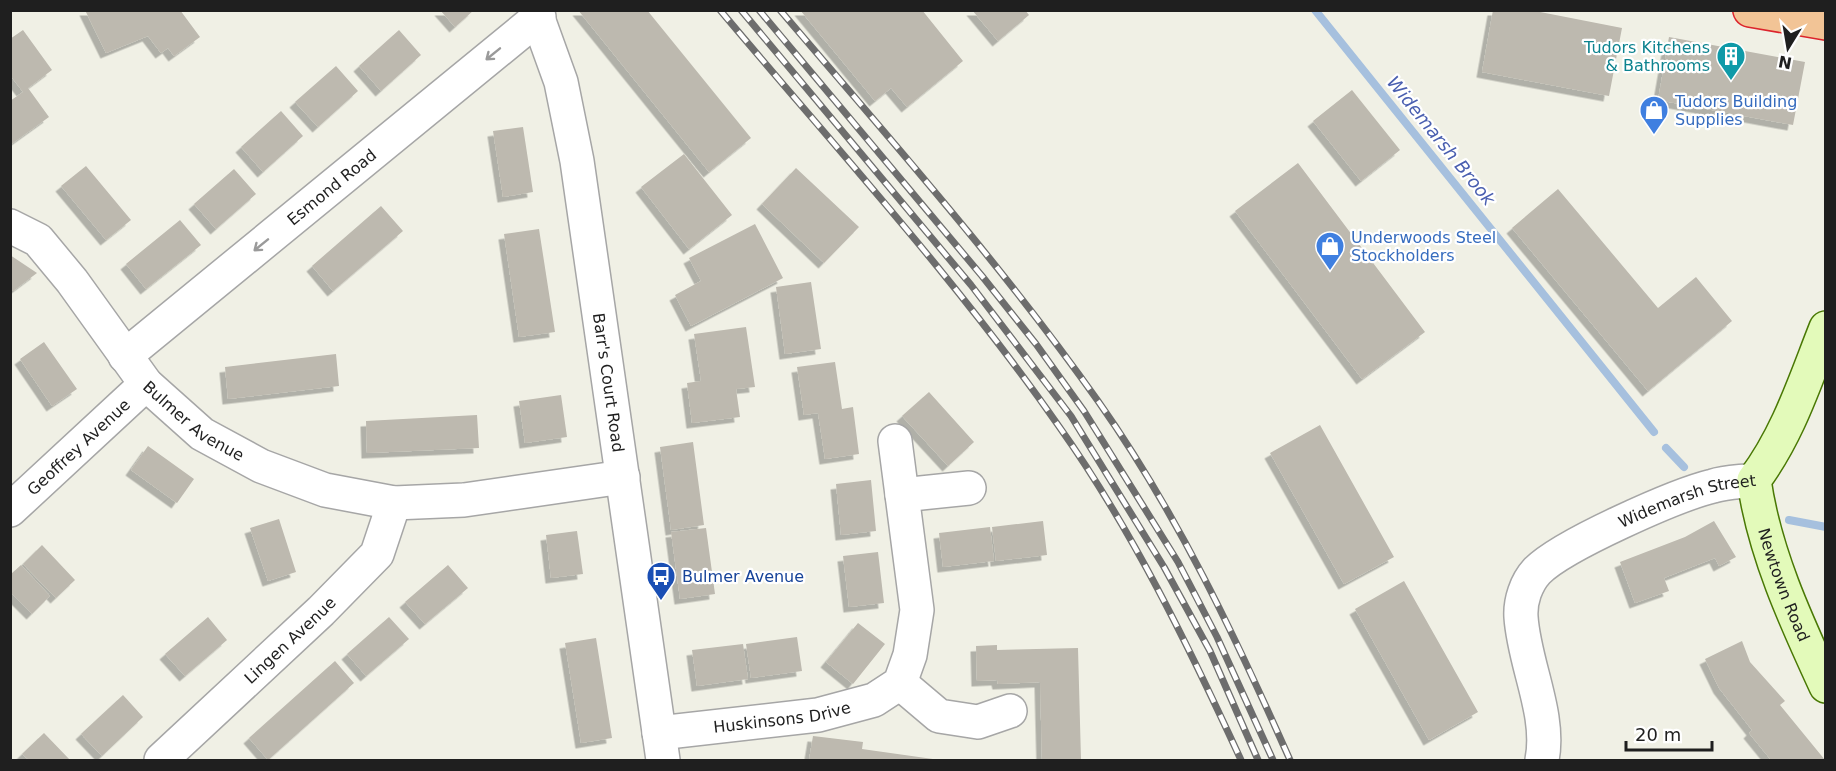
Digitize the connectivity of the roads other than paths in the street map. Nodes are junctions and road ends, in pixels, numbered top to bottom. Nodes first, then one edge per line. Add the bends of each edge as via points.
1 (1750, 10) edge
2 (537, 14) edge
3 (1826, 23) edge
4 (10, 226) edge
5 (1826, 328) edge
6 (125, 356) junction
7 (146, 384) junction
8 (895, 441) dead end
9 (623, 477) junction
10 (1754, 480) junction
11 (969, 488) dead end
12 (902, 495) junction
13 (393, 503) junction
14 (10, 510) edge
15 (900, 683) junction
16 (1826, 686) edge
17 (1010, 711) dead end
18 (661, 747) edge
19 (161, 760) edge
20 (1542, 760) edge

1 - 3 highway
2 -> 6 street, Esmond Road
2 - 9 street, Barr's Court Road via 561,82 577,161
4 - 6 street, Bulmer Avenue via 38,240
5 - 10 main road, Widemarsh Street via 1792,415
6 - 7 street, Bulmer Avenue
7 - 13 street, Bulmer Avenue via 202,434 261,466 325,490
7 - 14 street, Geoffrey Avenue
8 - 12 street
9 - 13 street, Bulmer Avenue via 464,500
9 - 18 street, Barr's Court Road
10 - 16 main road, Newtown Road via 1758,514 1798,624
10 - 20 street, Widemarsh Street via 1713,485 1672,499 1553,557 1536,573 1524,594 1521,614 1525,653 1541,711
11 - 12 street
12 - 15 street via 917,610 910,655
13 - 19 street, Lingen Avenue via 377,554
15 - 17 street via 939,716 978,722
15 - 18 street, Huskinsons Drive via 874,700 818,715

